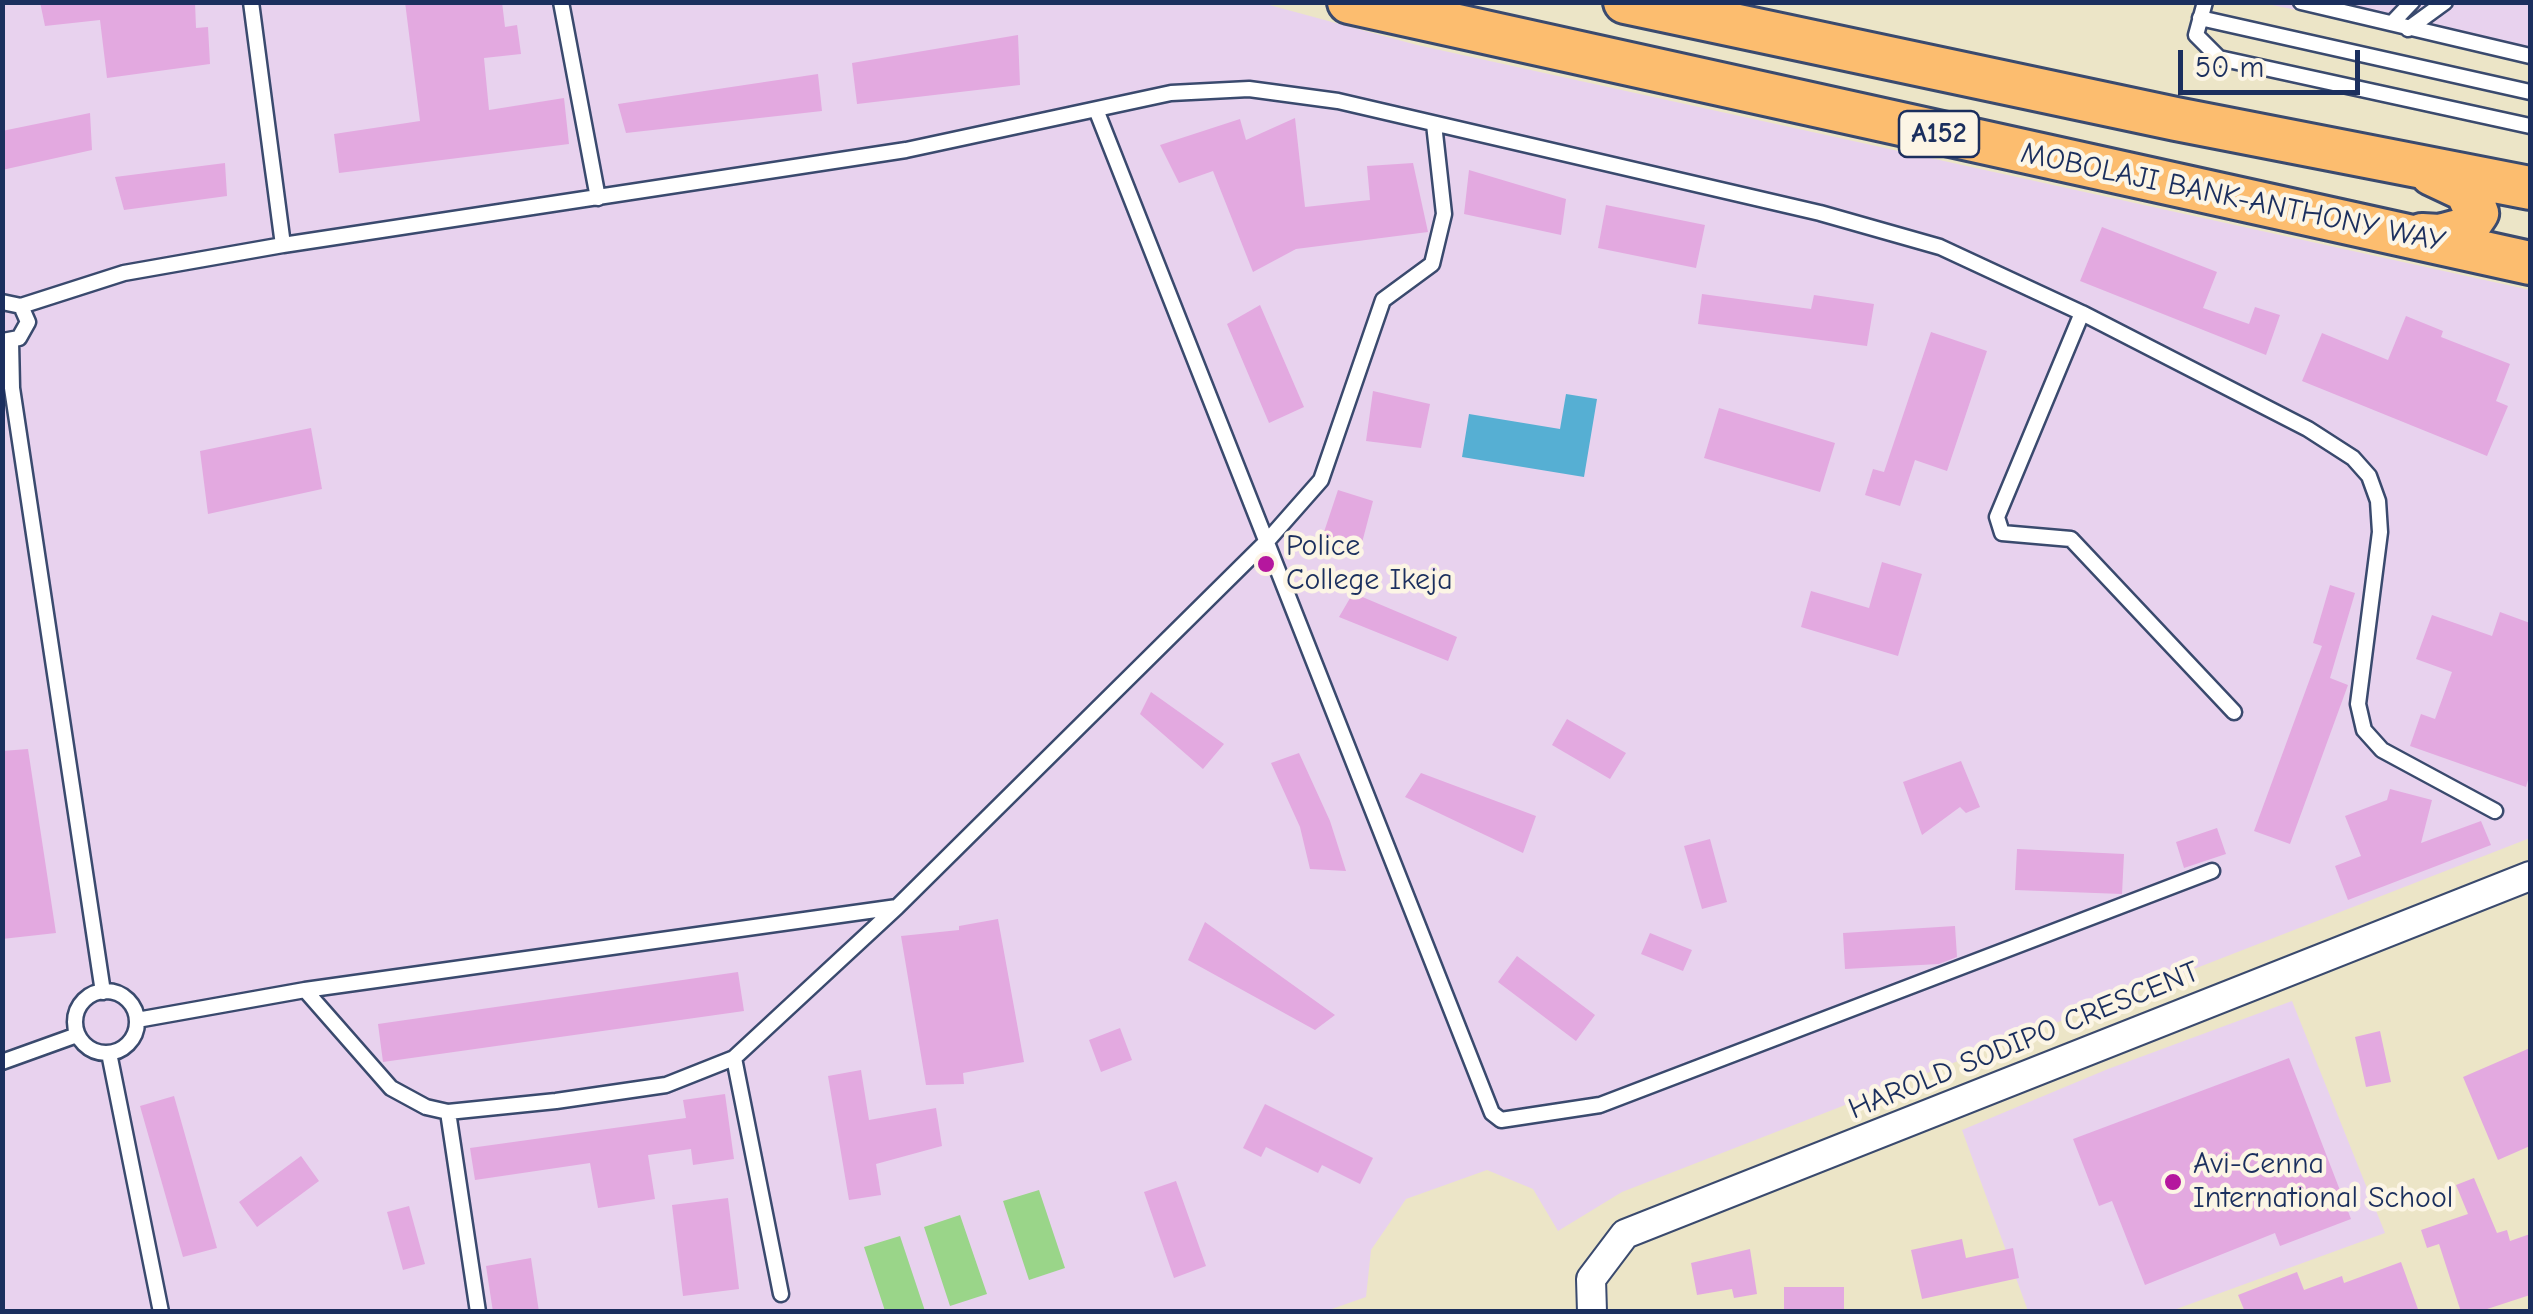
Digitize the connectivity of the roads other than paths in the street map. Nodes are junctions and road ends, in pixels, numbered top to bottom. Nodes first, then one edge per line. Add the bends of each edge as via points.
1 (250, 2) edge
2 (561, 2) edge
3 (1349, 2) edge
4 (1625, 2) edge
5 (2301, 2) edge
6 (2412, 2) edge
7 (2445, 2) edge
8 (2203, 10) edge
9 (2392, 22) junction
10 (2408, 28) junction
11 (2530, 56) edge
12 (2530, 92) edge
13 (1097, 112) junction
14 (1434, 124) junction
15 (2530, 126) edge
16 (2411, 166) junction
17 (2530, 188) edge
18 (598, 198) junction
19 (2530, 199) edge
20 (2402, 233) junction
21 (283, 244) junction
22 (2530, 261) edge
23 (2, 302) edge
24 (21, 306) junction
25 (2082, 312) junction
26 (7, 341) edge
27 (1269, 540) junction
28 (2234, 712) dead end
29 (2494, 811) dead end
30 (2212, 871) dead end
31 (2530, 876) edge
32 (897, 907) junction
33 (305, 990) junction
34 (103, 992) junction
35 (137, 1020) junction
36 (77, 1034) junction
37 (109, 1053) junction
38 (734, 1058) junction
39 (2, 1062) edge
40 (448, 1112) junction
41 (781, 1294) dead end
42 (162, 1310) edge
43 (478, 1312) edge
44 (1592, 1312) edge

1 - 21 lane
2 - 18 lane
3 - 20 main road, MOBOLAJI BANK-ANTHONY WAY / A152
4 - 16 main road, A152
5 - 9 lane
6 - 9 lane
7 - 10 lane
8 - 12 lane
8 - 15 lane via 2196,36 2219,58
9 - 10 lane
10 - 11 lane
13 - 14 lane via 1171,94 1249,89
13 - 18 lane via 906,150
13 - 27 lane
14 - 25 lane via 1940,246
14 - 27 lane via 1444,214 1432,264 1383,300 1321,480
16 - 17 main road, A152
16 - 20 main road via 2466,190 2477,213 2454,233
18 - 21 lane
19 - 22 main road via 2502,207 2494,227 2508,248
20 - 22 main road, MOBOLAJI BANK-ANTHONY WAY / A152
21 - 24 lane via 124,273
23 - 24 lane
24 - 26 lane via 28,322 19,338
25 - 28 lane via 1998,517 2002,533 2071,539
25 - 29 lane via 2308,429 2370,476 2380,532 2358,704 2364,730 2382,750
26 - 34 lane
27 - 30 lane via 1492,1113 1501,1120 1600,1105
27 - 32 lane
31 - 44 street, HAROLD SODIPO CRESCENT via 1625,1234 1591,1279
32 - 33 lane
32 - 38 lane
33 - 35 lane
33 - 40 lane via 392,1088
34 - 35 lane via 122,996
34 - 36 lane via 79,1006
35 - 37 lane via 126,1046
36 - 37 lane via 90,1049
36 - 39 lane
37 - 42 lane
38 - 40 lane via 666,1085
38 - 41 lane
40 - 43 lane

